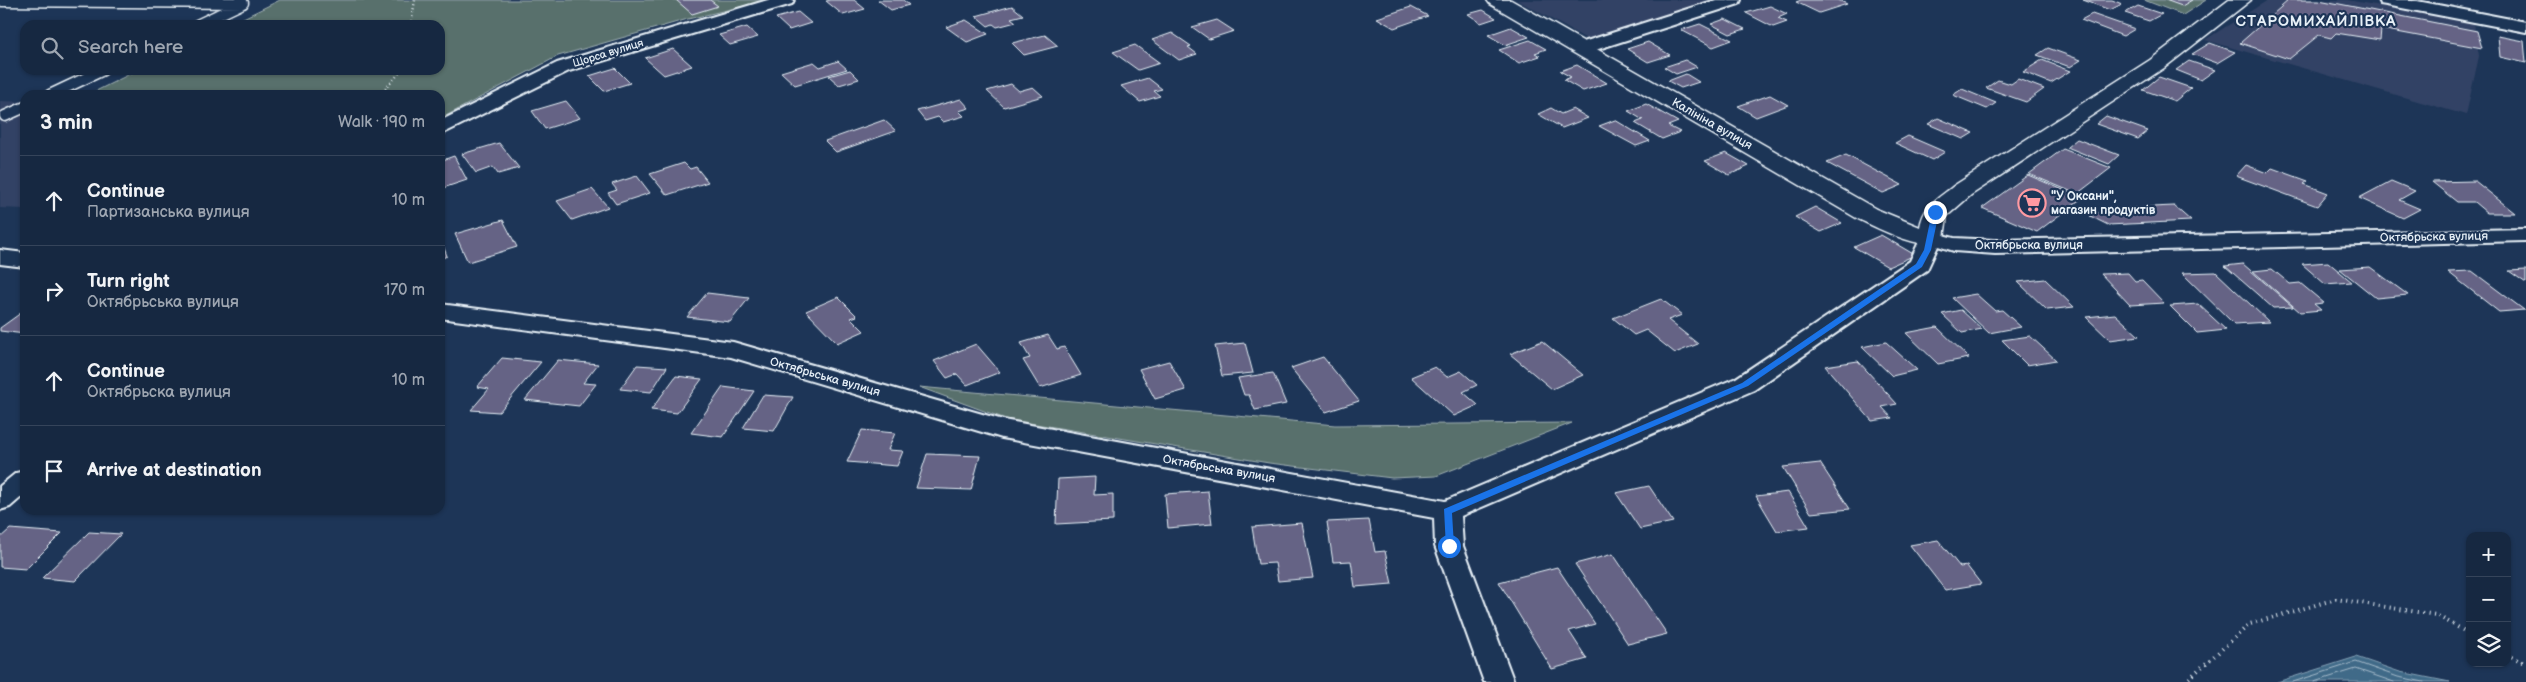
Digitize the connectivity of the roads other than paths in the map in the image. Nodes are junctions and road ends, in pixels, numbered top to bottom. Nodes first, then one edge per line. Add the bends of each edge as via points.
1 (786, 0) edge
2 (1497, 0) edge
3 (1733, 0) edge
4 (2241, 0) edge
5 (2386, 0) edge
6 (0, 1) edge
7 (246, 2) edge
8 (208, 20) edge
9 (2526, 27) edge
10 (1583, 48) junction
11 (92, 75) edge
12 (61, 90) edge
13 (20, 109) edge
14 (5, 116) dead end
15 (445, 126) edge
16 (2526, 236) edge
17 (1931, 238) junction
18 (0, 256) edge
19 (20, 259) edge
20 (445, 312) edge
21 (20, 484) edge
22 (0, 500) edge
23 (1448, 511) junction
24 (1499, 682) edge

1 - 15 street, Щорса вулиця via 563,67
2 - 10 street, Калініна вулиця
3 - 10 street
4 - 17 street via 2157,64 1963,190 1935,212
5 - 9 street
6 - 7 lane
7 - 8 lane
10 - 17 street, Калініна вулиця via 1867,214
11 - 12 lane
13 - 14 lane
16 - 17 street, Октябрьска вулиця via 1995,247 1954,244
17 - 23 street via 1919,265 1745,384
18 - 19 street
20 - 23 street, Октябрьська вулиця via 733,350 1002,429
21 - 22 street
23 - 24 street via 1449,546

